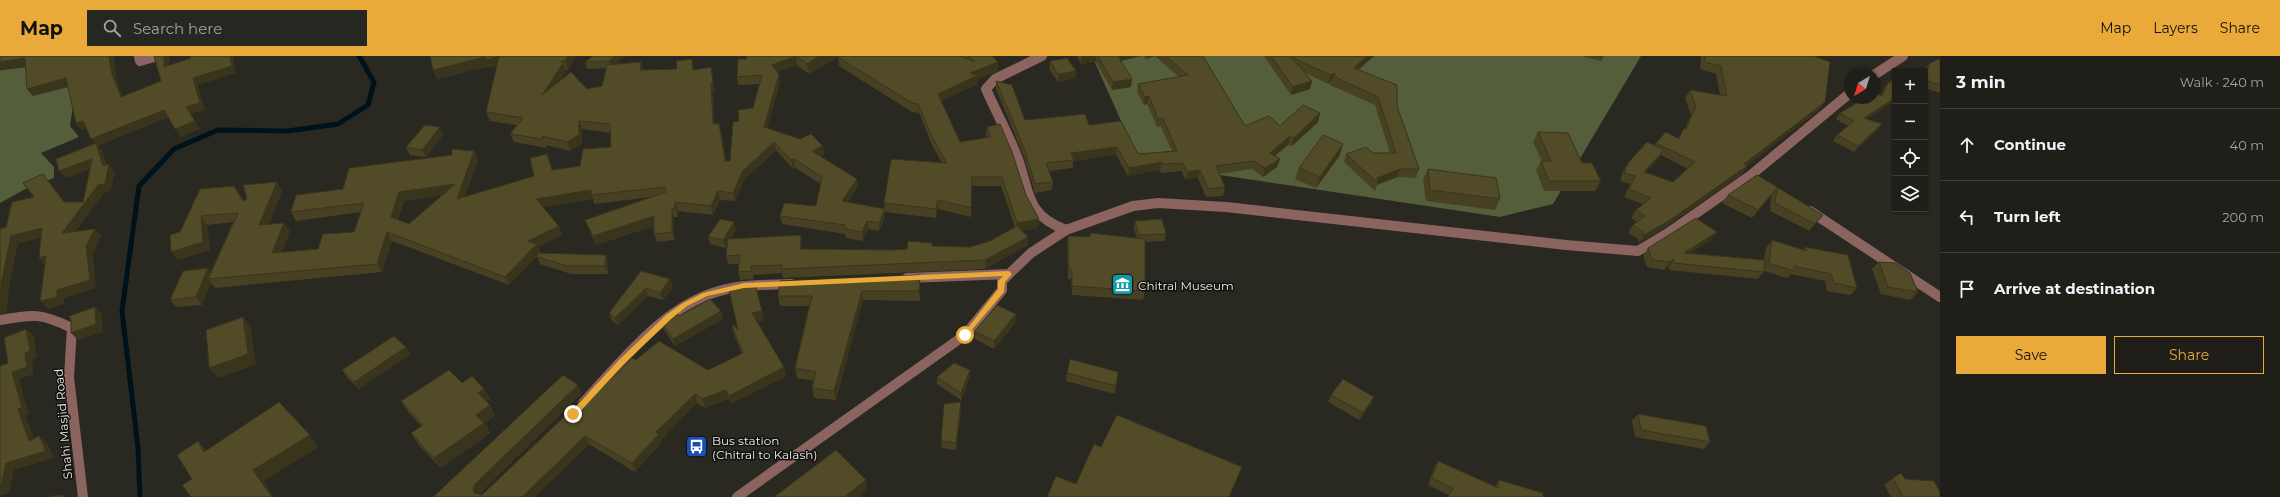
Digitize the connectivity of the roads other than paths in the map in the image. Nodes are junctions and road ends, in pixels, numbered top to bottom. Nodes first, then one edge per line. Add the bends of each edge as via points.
1 (139, 56) edge
2 (158, 56) edge
3 (1042, 56) edge
4 (1903, 56) edge
5 (1880, 71) edge
6 (1844, 98) edge
7 (1802, 206) edge
8 (1066, 230) junction
9 (1009, 274) junction
10 (900, 278) edge
11 (799, 283) edge
12 (1940, 297) edge
13 (0, 320) edge
14 (578, 408) edge
15 (83, 497) edge
16 (737, 497) edge

1 - 2 street via 140,61
3 - 8 street via 995,79 986,89 1018,159 1024,185 1036,210 1050,224
4 - 5 street
6 - 8 street via 1754,177 1638,252 1226,207 1158,203 1133,206
7 - 12 street
8 - 9 street via 1031,253
9 - 10 street
9 - 16 street via 1002,281 1002,290 965,335
11 - 14 street via 725,289 685,304 668,317
13 - 15 street, Shahi Masjid Road via 28,315 49,317 72,328 70,377

